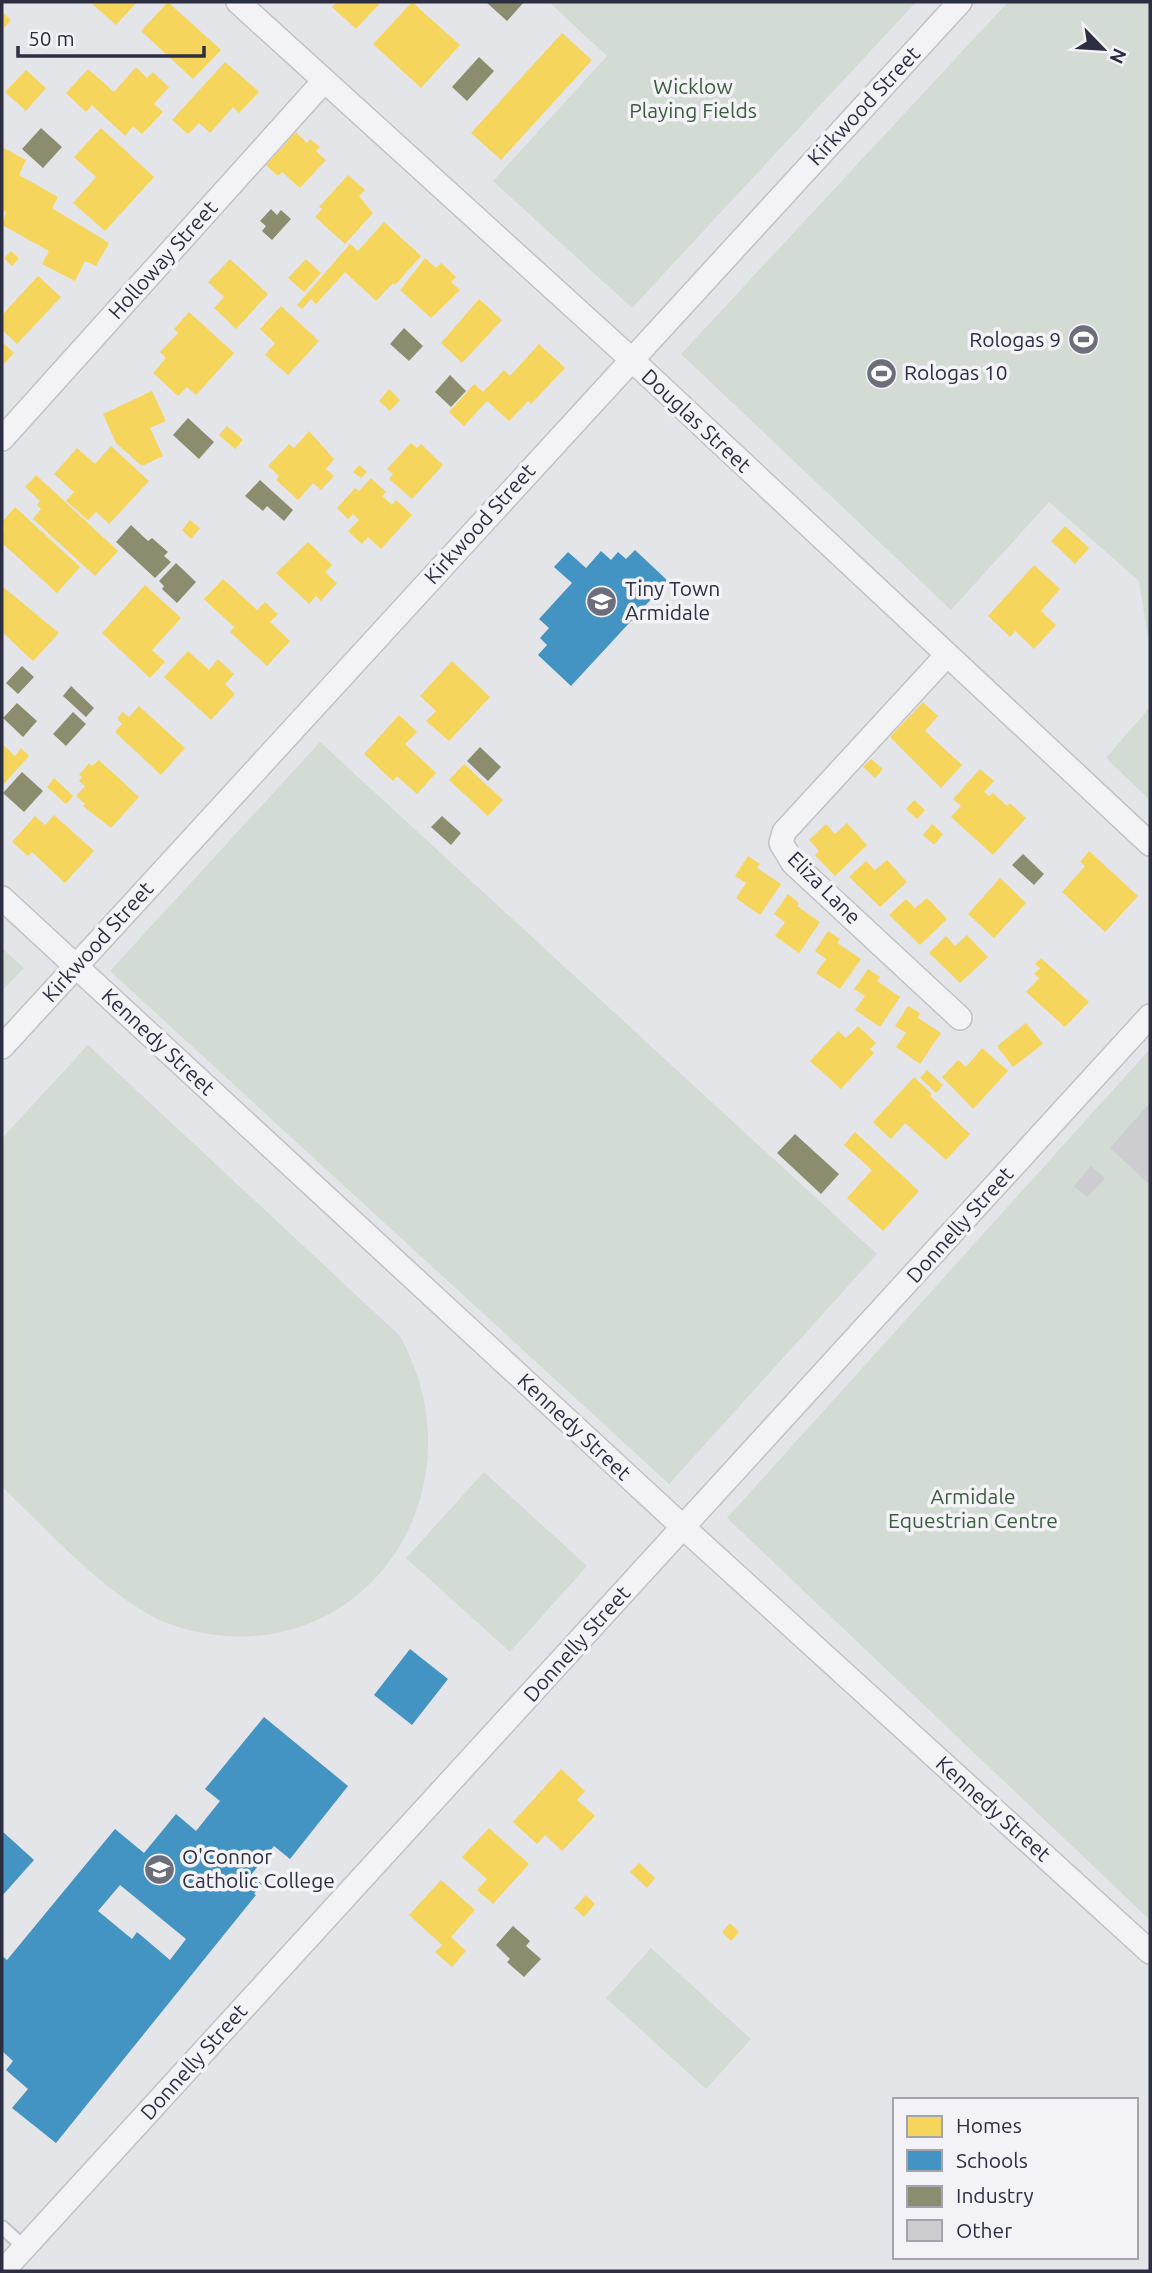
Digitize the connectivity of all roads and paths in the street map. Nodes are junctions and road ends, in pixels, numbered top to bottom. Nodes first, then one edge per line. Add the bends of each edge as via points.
1 (238, 2) edge
2 (960, 2) edge
3 (324, 81) junction
4 (631, 359) junction
5 (2, 439) edge
6 (946, 656) junction
7 (1150, 844) edge
8 (2, 898) edge
9 (76, 966) junction
10 (1150, 1016) edge
11 (960, 1017) dead end
12 (2, 1047) edge
13 (684, 1528) junction
14 (1150, 1952) edge
15 (2, 2227) edge
16 (25, 2248) junction
17 (3, 2271) edge

1 - 3 street, Douglas Street
2 - 4 street, Kirkwood Street
3 - 4 street, Douglas Street
3 - 5 street, Holloway Street
4 - 6 street, Douglas Street
4 - 9 street, Kirkwood Street
6 - 7 street, Douglas Street
6 - 11 street, Eliza Lane via 784,832 782,842 793,863
8 - 9 street, Kennedy Street
9 - 12 street, Kirkwood Street
9 - 13 street, Kennedy Street
10 - 13 street, Donnelly Street
13 - 14 street, Kennedy Street
13 - 16 street, Donnelly Street
15 - 16 lane
16 - 17 street, Donnelly Street

